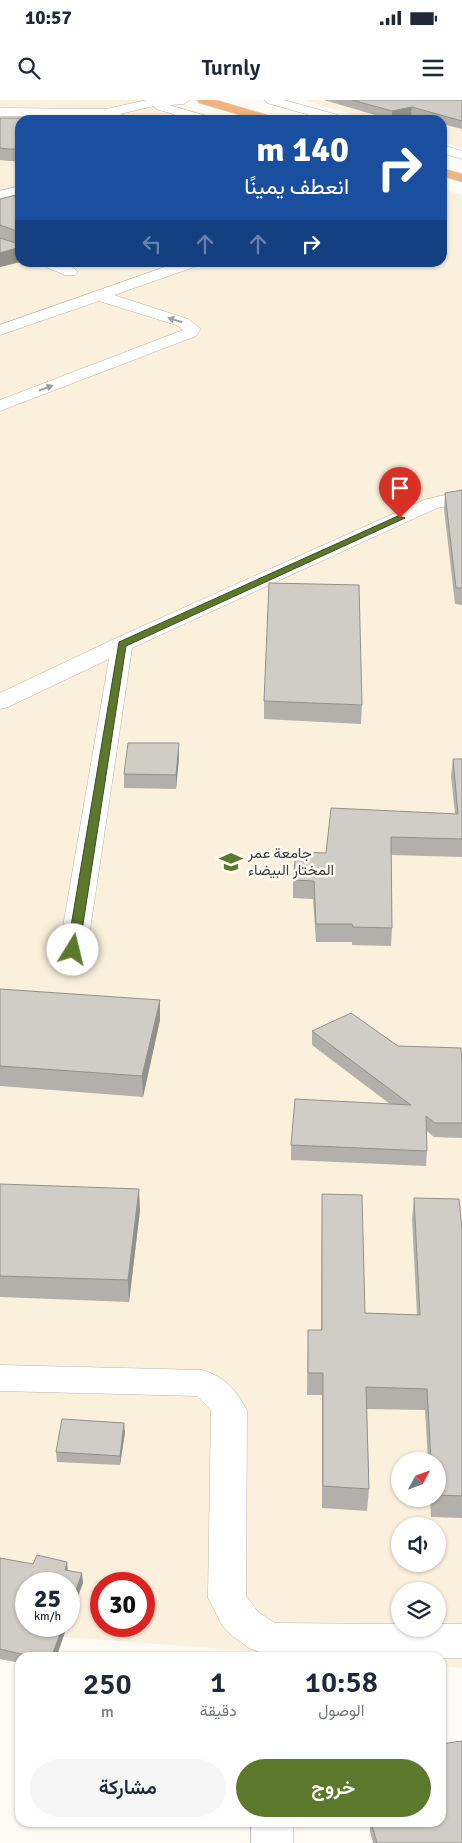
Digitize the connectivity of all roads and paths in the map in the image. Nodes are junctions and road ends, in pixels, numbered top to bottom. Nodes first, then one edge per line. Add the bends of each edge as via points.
1 (14, 100) edge
2 (184, 100) edge
3 (271, 100) edge
4 (205, 101) edge
5 (145, 102) edge
6 (0, 103) edge
7 (0, 112) edge
8 (180, 112) junction
9 (106, 113) junction
10 (112, 115) edge
11 (168, 115) edge
12 (190, 115) edge
13 (253, 115) edge
14 (324, 115) edge
15 (447, 150) edge
16 (462, 155) edge
17 (15, 191) edge
18 (0, 195) edge
19 (58, 267) edge
20 (156, 267) edge
21 (182, 267) edge
22 (70, 272) dead end
23 (100, 296) junction
24 (0, 321) edge
25 (0, 330) edge
26 (0, 406) edge
27 (462, 497) edge
28 (122, 644) junction
29 (0, 702) edge
30 (73, 950) dead end
31 (0, 1378) edge
32 (462, 1641) edge
33 (304, 1649) edge
34 (272, 1827) edge
35 (272, 1843) edge

1 - 6 street
2 - 5 street
3 - 14 street
4 - 8 street
4 - 13 highway
5 - 8 street
5 - 9 street
7 - 9 street
8 - 11 street
8 - 12 street
9 - 10 street
15 - 16 street
17 - 18 street
19 - 22 street
20 - 24 street
21 - 23 street
23 - 25 street
26 -> 23 street via 190,333 193,329 182,322
27 - 28 street via 422,508
28 - 29 street
28 - 30 street
31 - 33 street via 202,1384 216,1391 229,1410 227,1598 238,1619 250,1630
32 - 33 street
34 - 35 street

